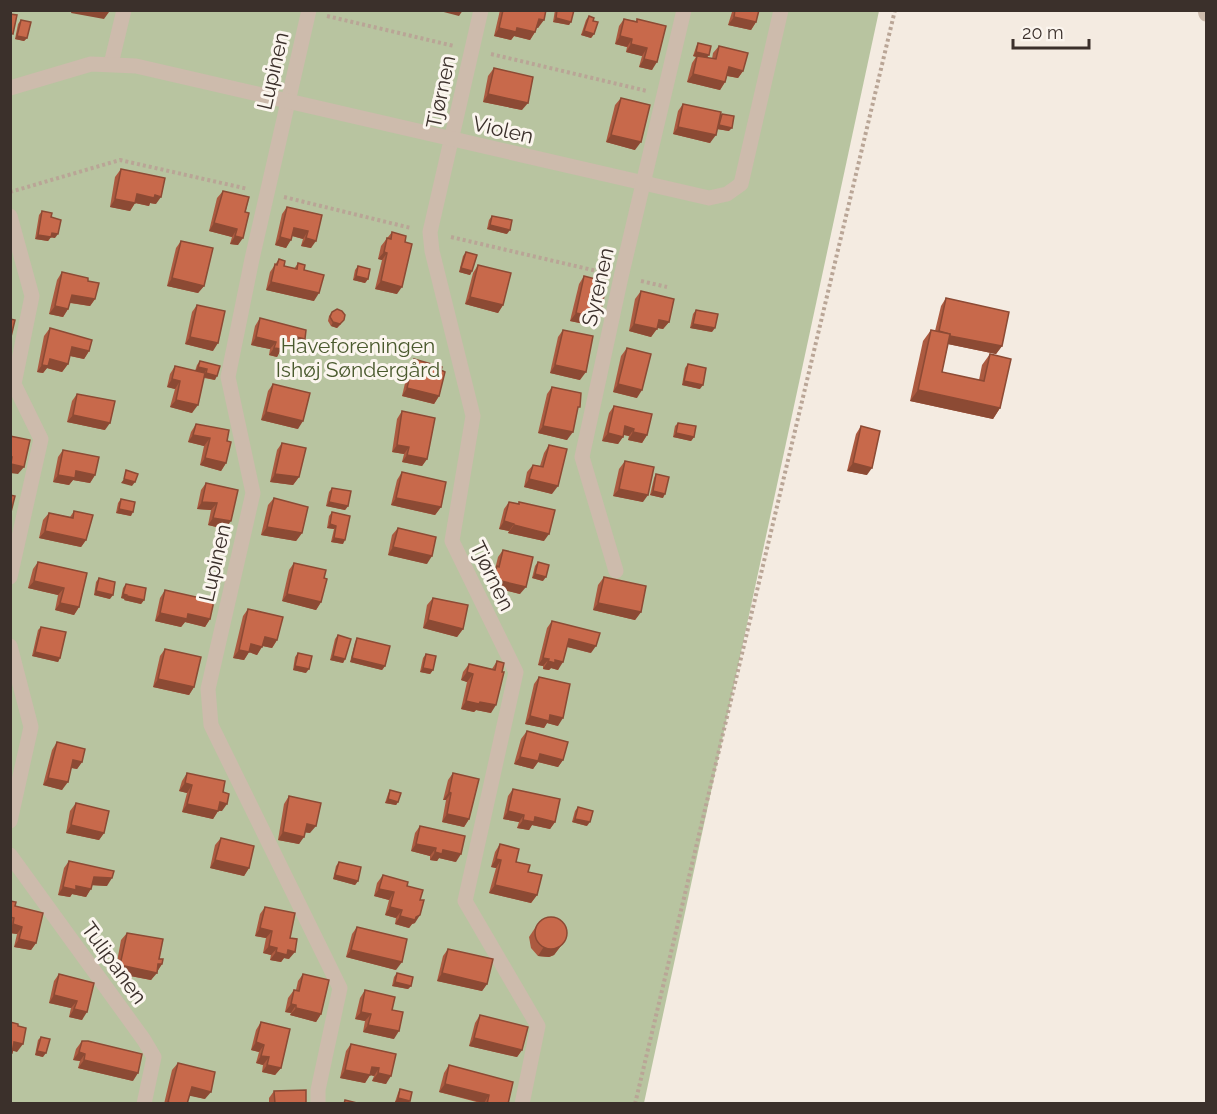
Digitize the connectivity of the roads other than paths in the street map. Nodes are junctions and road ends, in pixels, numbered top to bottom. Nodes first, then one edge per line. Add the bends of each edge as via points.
1 (124, 10) edge
2 (309, 10) edge
3 (481, 10) edge
4 (684, 10) edge
5 (781, 10) edge
6 (111, 64) junction
7 (10, 88) edge
8 (287, 101) junction
9 (453, 140) junction
10 (643, 184) junction
11 (10, 216) edge
12 (616, 571) dead end
13 (10, 577) edge
14 (10, 646) edge
15 (10, 821) edge
16 (10, 855) edge
17 (144, 1104) edge
18 (318, 1104) edge
19 (522, 1104) edge

1 - 6 lane
2 - 8 lane, Lupinen
3 - 9 lane, Tjørnen
4 - 10 lane, Syrenen
5 - 10 lane, Violen via 741,183 727,194 709,198
6 - 7 lane, Violen via 92,64
6 - 8 lane, Violen via 136,66
8 - 9 lane, Violen
8 - 18 lane, Lupinen via 228,377 253,494 208,689 211,725 340,988
9 - 10 lane, Violen
9 - 19 lane, Tjørnen via 430,232 473,416 452,541 516,672 465,901 538,1026
10 - 12 lane, Syrenen via 582,457
11 - 13 lane via 32,296 14,384 41,439
14 - 15 lane via 31,727
16 - 17 lane, Tulipanen via 154,1057

